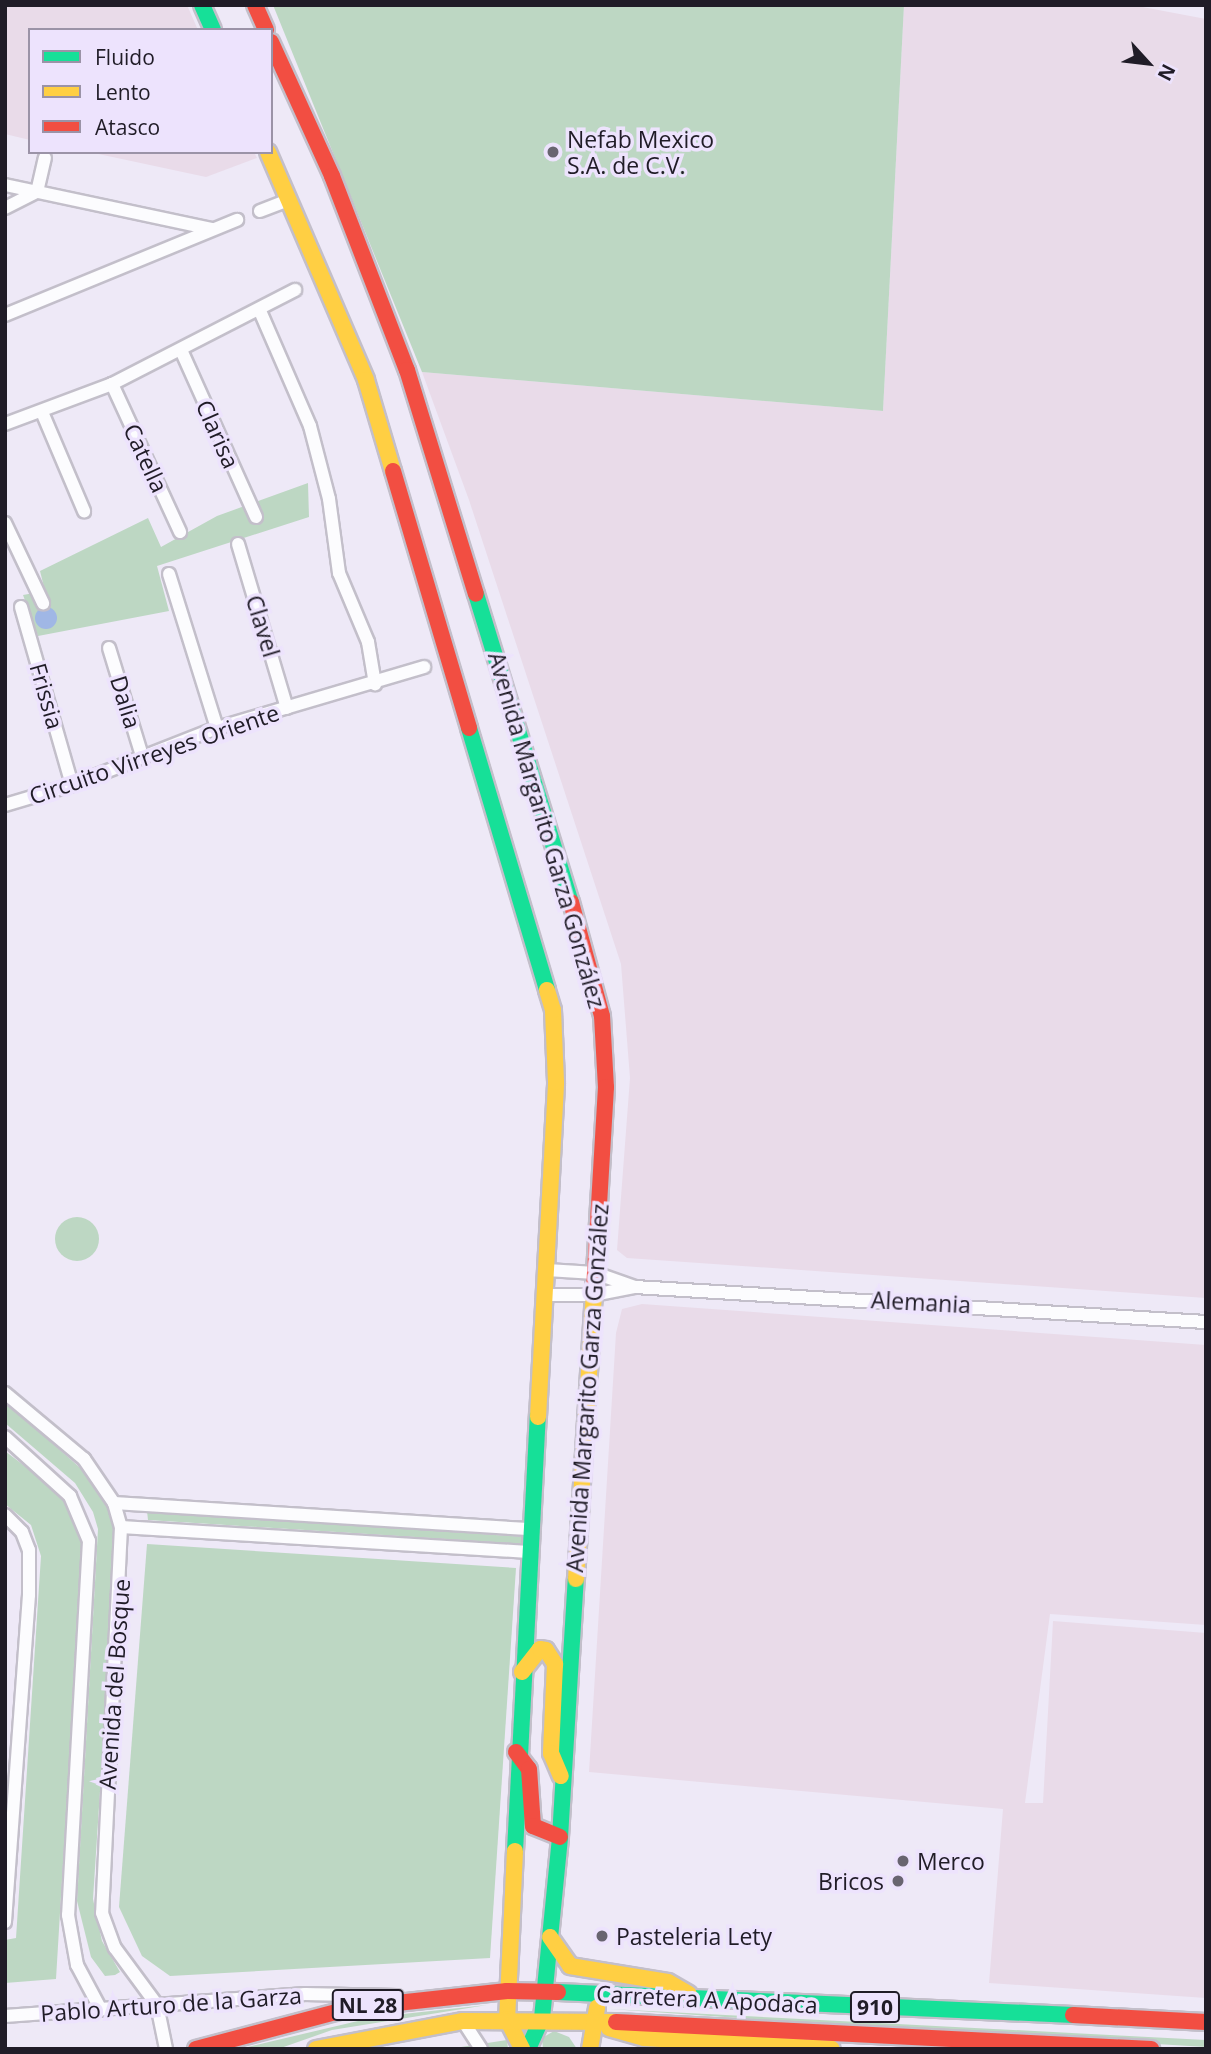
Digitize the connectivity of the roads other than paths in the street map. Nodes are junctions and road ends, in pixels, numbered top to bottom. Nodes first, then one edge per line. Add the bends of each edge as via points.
1 (202, 5) edge
2 (255, 5) edge
3 (212, 28) edge
4 (265, 28) edge
5 (273, 46) edge
6 (269, 154) edge
7 (45, 158) dead end
8 (5, 186) edge
9 (37, 192) junction
10 (289, 200) junction
11 (5, 208) edge
12 (260, 212) dead end
13 (237, 220) dead end
14 (213, 229) junction
15 (295, 290) dead end
16 (260, 311) junction
17 (5, 315) edge
18 (181, 350) junction
19 (112, 384) junction
20 (42, 412) junction
21 (5, 424) edge
22 (84, 511) dead end
23 (256, 517) dead end
24 (5, 523) edge
25 (180, 532) dead end
26 (238, 544) dead end
27 (169, 574) dead end
28 (43, 603) dead end
29 (22, 607) dead end
30 (109, 648) dead end
31 (424, 667) dead end
32 (375, 684) junction
33 (287, 708) junction
34 (217, 728) junction
35 (142, 756) junction
36 (72, 785) junction
37 (5, 805) edge
38 (547, 1270) junction
39 (595, 1273) junction
40 (635, 1287) junction
41 (545, 1295) junction
42 (593, 1295) junction
43 (1206, 1322) edge
44 (5, 1393) edge
45 (5, 1437) edge
46 (114, 1503) junction
47 (5, 1515) edge
48 (121, 1527) junction
49 (528, 1529) junction
50 (528, 1552) junction
51 (520, 1675) junction
52 (516, 1752) junction
53 (563, 1779) junction
54 (559, 1837) junction
55 (5, 1922) edge
56 (550, 1937) junction
57 (597, 1972) junction
58 (507, 1991) junction
59 (545, 1991) junction
60 (598, 1993) junction
61 (692, 1996) junction
62 (422, 1997) junction
63 (157, 2005) junction
64 (101, 2010) junction
65 (5, 2016) edge
66 (542, 2018) junction
67 (507, 2019) junction
68 (596, 2020) junction
69 (463, 2021) junction
70 (1206, 2022) edge
71 (166, 2049) edge
72 (196, 2049) edge
73 (316, 2049) edge
74 (481, 2049) edge
75 (522, 2049) edge
76 (528, 2049) edge
77 (590, 2049) edge
78 (832, 2049) edge
79 (1151, 2049) edge

1 - 3 main road
2 - 4 main road
5 - 39 main road, Avenida Margarito Garza González via 332,176 407,370 589,957 602,1016 606,1087
6 - 10 main road, Avenida Margarito Garza González
7 - 9 street
8 - 9 street
9 - 11 street
9 - 14 street
10 - 12 street
10 - 38 main road, Avenida Margarito Garza González via 366,380 553,1010 557,1053
13 - 14 street
14 - 17 street
15 - 16 street
16 - 18 street
16 - 32 street via 314,438 329,499 339,573 368,642
18 - 19 street
18 - 23 street, Clarisa
19 - 20 street
19 - 25 street, Catella
20 - 21 street
20 - 22 street
24 - 28 street
26 - 33 street, Clavel
27 - 34 street
29 - 36 street, Frissia
30 - 35 street, Dalia
31 - 32 street, Circuito Virreyes Oriente
32 - 33 street, Circuito Virreyes Oriente
33 - 34 street, Circuito Virreyes Oriente
34 - 35 street, Circuito Virreyes Oriente
35 - 36 street, Circuito Virreyes Oriente
36 - 37 street, Circuito Virreyes Oriente
38 - 39 street, Alemania
38 - 41 main road, Avenida Margarito Garza González
39 - 40 street, Alemania
39 - 42 main road, Avenida Margarito Garza González
40 - 42 street, Alemania
40 - 43 street, Alemania
41 - 42 street, Alemania
41 - 49 main road, Avenida Margarito Garza González
42 - 53 main road, Avenida Margarito Garza González
44 - 46 street, Avenida del Bosque via 84,1459
45 - 64 street, Avenida del Bosque via 71,1496 89,1541 68,1915 78,1965
46 - 48 street, Avenida del Bosque
46 - 49 street
47 - 55 street via 23,1532 29,1550 29,1595
48 - 50 street
48 - 63 street, Avenida del Bosque via 102,1913 115,1948
49 - 50 main road, Avenida Margarito Garza González
50 - 51 main road, Avenida Margarito Garza González
51 - 52 main road, Avenida Margarito Garza González
51 - 53 main road via 534,1651 546,1650 555,1664 551,1753
52 - 54 main road via 529,1769 533,1826
52 - 58 main road, Avenida Margarito Garza González
53 - 54 main road, Avenida Margarito Garza González
54 - 56 main road, Avenida Margarito Garza González
56 - 57 main road via 570,1966
56 - 59 main road, Avenida Margarito Garza González
57 - 60 main road
57 - 61 main road via 668,1982
58 - 59 main road, NL 28
58 - 62 main road, NL 28
58 - 67 main road, Avenida Margarito Garza González
59 - 60 main road, Carretera A Apodaca / 910
59 - 66 main road, Avenida Margarito Garza González
60 - 61 main road, Carretera A Apodaca / 910
60 - 68 main road
61 - 70 main road, Carretera A Apodaca / 910
62 - 63 street, Pablo Arturo de la Garza via 317,1994
62 - 72 main road, NL 28 via 301,2019
63 - 64 street, Pablo Arturo de la Garza
63 - 71 street
64 - 65 street, Pablo Arturo de la Garza
66 - 67 main road, NL 28
66 - 68 main road, Carretera A Apodaca / 910
66 - 76 main road, Avenida Margarito Garza González
67 - 69 main road, NL 28
67 - 75 main road
68 - 77 main road
68 - 78 main road via 644,2038
68 - 79 main road, Carretera A Apodaca / 910
69 - 73 main road, NL 28
69 - 74 street

